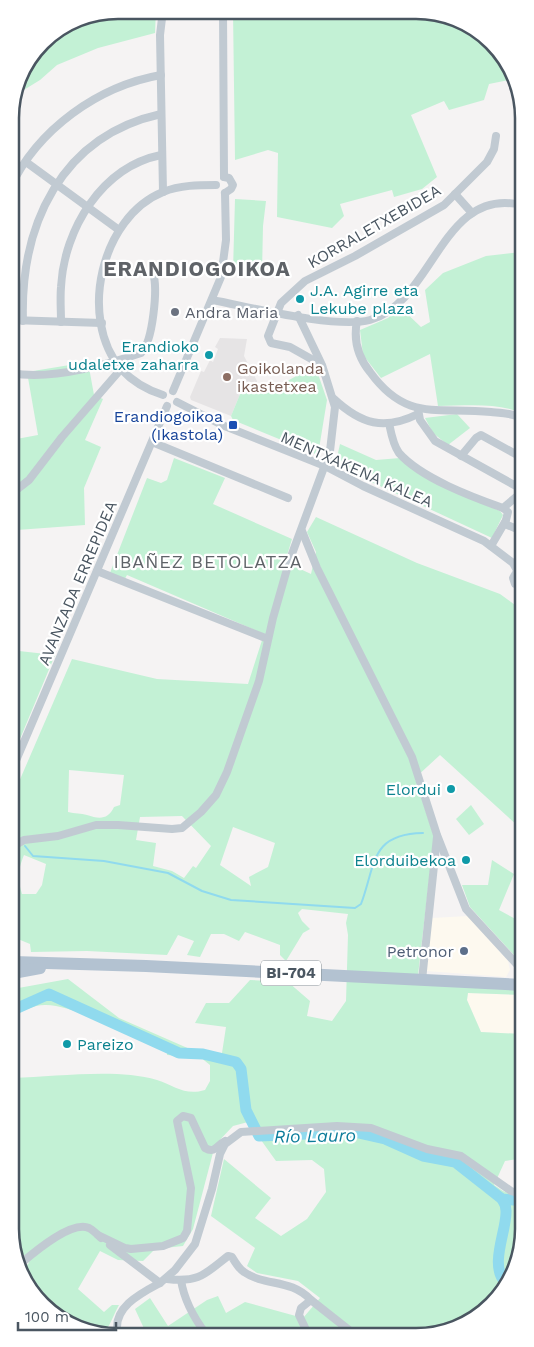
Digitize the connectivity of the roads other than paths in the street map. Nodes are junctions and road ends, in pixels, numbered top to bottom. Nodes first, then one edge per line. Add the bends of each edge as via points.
1 (162, 19) edge
2 (224, 19) edge
3 (161, 75) junction
4 (161, 114) junction
5 (496, 136) dead end
6 (161, 155) junction
7 (26, 162) junction
8 (19, 173) edge
9 (224, 177) junction
10 (57, 184) junction
11 (216, 185) junction
12 (163, 192) junction
13 (225, 193) junction
14 (455, 194) junction
15 (515, 203) edge
16 (88, 207) junction
17 (472, 213) junction
18 (119, 230) junction
19 (153, 273) dead end
20 (212, 300) junction
21 (277, 312) junction
22 (298, 315) junction
23 (19, 321) edge
24 (23, 321) junction
25 (357, 321) junction
26 (61, 322) junction
27 (102, 323) junction
28 (115, 360) junction
29 (322, 365) junction
30 (121, 369) junction
31 (19, 374) edge
32 (173, 391) junction
33 (163, 396) junction
34 (334, 399) junction
35 (177, 402) junction
36 (167, 406) junction
37 (418, 411) junction
38 (515, 415) edge
39 (388, 423) junction
40 (152, 442) junction
41 (515, 453) edge
42 (462, 456) junction
43 (325, 466) junction
44 (19, 488) edge
45 (515, 488) edge
46 (515, 496) edge
47 (288, 498) dead end
48 (503, 508) junction
49 (505, 522) junction
50 (515, 527) edge
51 (302, 531) junction
52 (491, 546) junction
53 (515, 566) edge
54 (97, 571) junction
55 (268, 639) junction
56 (19, 754) edge
57 (437, 835) junction
58 (19, 843) edge
59 (19, 962) edge
60 (515, 963) edge
61 (58, 964) junction
62 (19, 972) edge
63 (422, 980) junction
64 (515, 985) edge
65 (232, 1138) junction
66 (515, 1192) edge
67 (98, 1235) junction
68 (24, 1261) edge
69 (181, 1280) junction
70 (164, 1281) junction
71 (311, 1300) junction
72 (116, 1328) edge
73 (201, 1328) edge
74 (305, 1328) edge
75 (346, 1328) edge

1 - 3 street
2 - 9 street
3 - 4 street
3 - 7 street via 127,83 90,101 53,130
4 - 6 street
4 - 10 street via 145,117 108,135 72,164
5 - 14 street, KORRALETXEBIDEA via 487,162
6 - 12 street
6 - 16 street via 122,170
7 - 8 street
7 - 10 street
9 - 11 street
9 - 13 street via 231,180 232,185 231,190
10 - 16 street
10 - 24 street via 38,218 27,255
11 - 12 street via 188,186
11 - 13 street
12 - 18 street via 128,217
13 - 20 street via 224,264
14 - 17 street
14 - 21 street, KORRALETXEBIDEA via 444,206 305,280
15 - 17 street via 484,206
16 - 18 street
16 - 26 street via 71,239 64,266
17 - 25 street via 462,220 402,299 384,314
18 - 27 street via 100,279
19 - 28 street via 156,281 153,314 144,350
20 - 21 street
20 - 32 street
21 - 22 street
21 - 29 street, KORRALETXEBIDEA via 268,336 271,343 290,347
22 - 25 street
22 - 29 street
23 - 24 street
24 - 26 street
25 - 37 street via 357,348 362,361 381,387
26 - 27 street
27 - 28 street
28 - 30 street
28 - 31 street via 48,374
29 - 34 street
30 - 33 street via 141,386
30 - 44 street via 29,480
32 - 33 street
32 - 35 street via 178,397
33 - 36 street via 163,403
34 - 39 street via 351,415
34 - 43 street via 330,450
35 - 36 street via 174,406
35 - 43 street, MENTXAKENA KALEA via 222,425
36 - 40 street, AVANZADA ERREPIDEA
37 - 38 street via 469,410
37 - 39 street via 407,420
37 - 42 street via 434,441
39 - 48 street via 396,448 412,464 462,492
40 - 47 street
40 - 54 street, AVANZADA ERREPIDEA
41 - 42 street via 484,435 476,438
42 - 45 street
43 - 51 street
43 - 52 street, MENTXAKENA KALEA
46 - 48 street
48 - 49 street via 508,512
49 - 50 street
49 - 52 street
51 - 55 street
51 - 57 street via 317,568 405,740
52 - 53 street, MENTXAKENA KALEA
54 - 55 street
54 - 56 street, AVANZADA ERREPIDEA
55 - 58 street via 258,681 227,772 216,795 202,812 182,828 96,826
57 - 60 street via 466,909
57 - 63 street
59 - 61 main road, BI-704
61 - 62 main road, BI-704
61 - 63 main road, BI-704
63 - 64 main road, BI-704
65 - 66 street via 248,1130 337,1126 371,1128 427,1148 462,1156
65 - 67 street via 209,1150 205,1148 191,1118 183,1116 177,1121 191,1188 187,1231 183,1238 163,1246 131,1249
65 - 70 street via 220,1154 195,1244
67 - 68 street via 89,1228 68,1230
67 - 70 street
69 - 70 street
69 - 71 street via 204,1276 228,1256 242,1271 256,1278 296,1287
69 - 73 street via 183,1293
70 - 72 street via 133,1298 118,1317
71 - 74 street via 301,1308 299,1315
71 - 75 street

